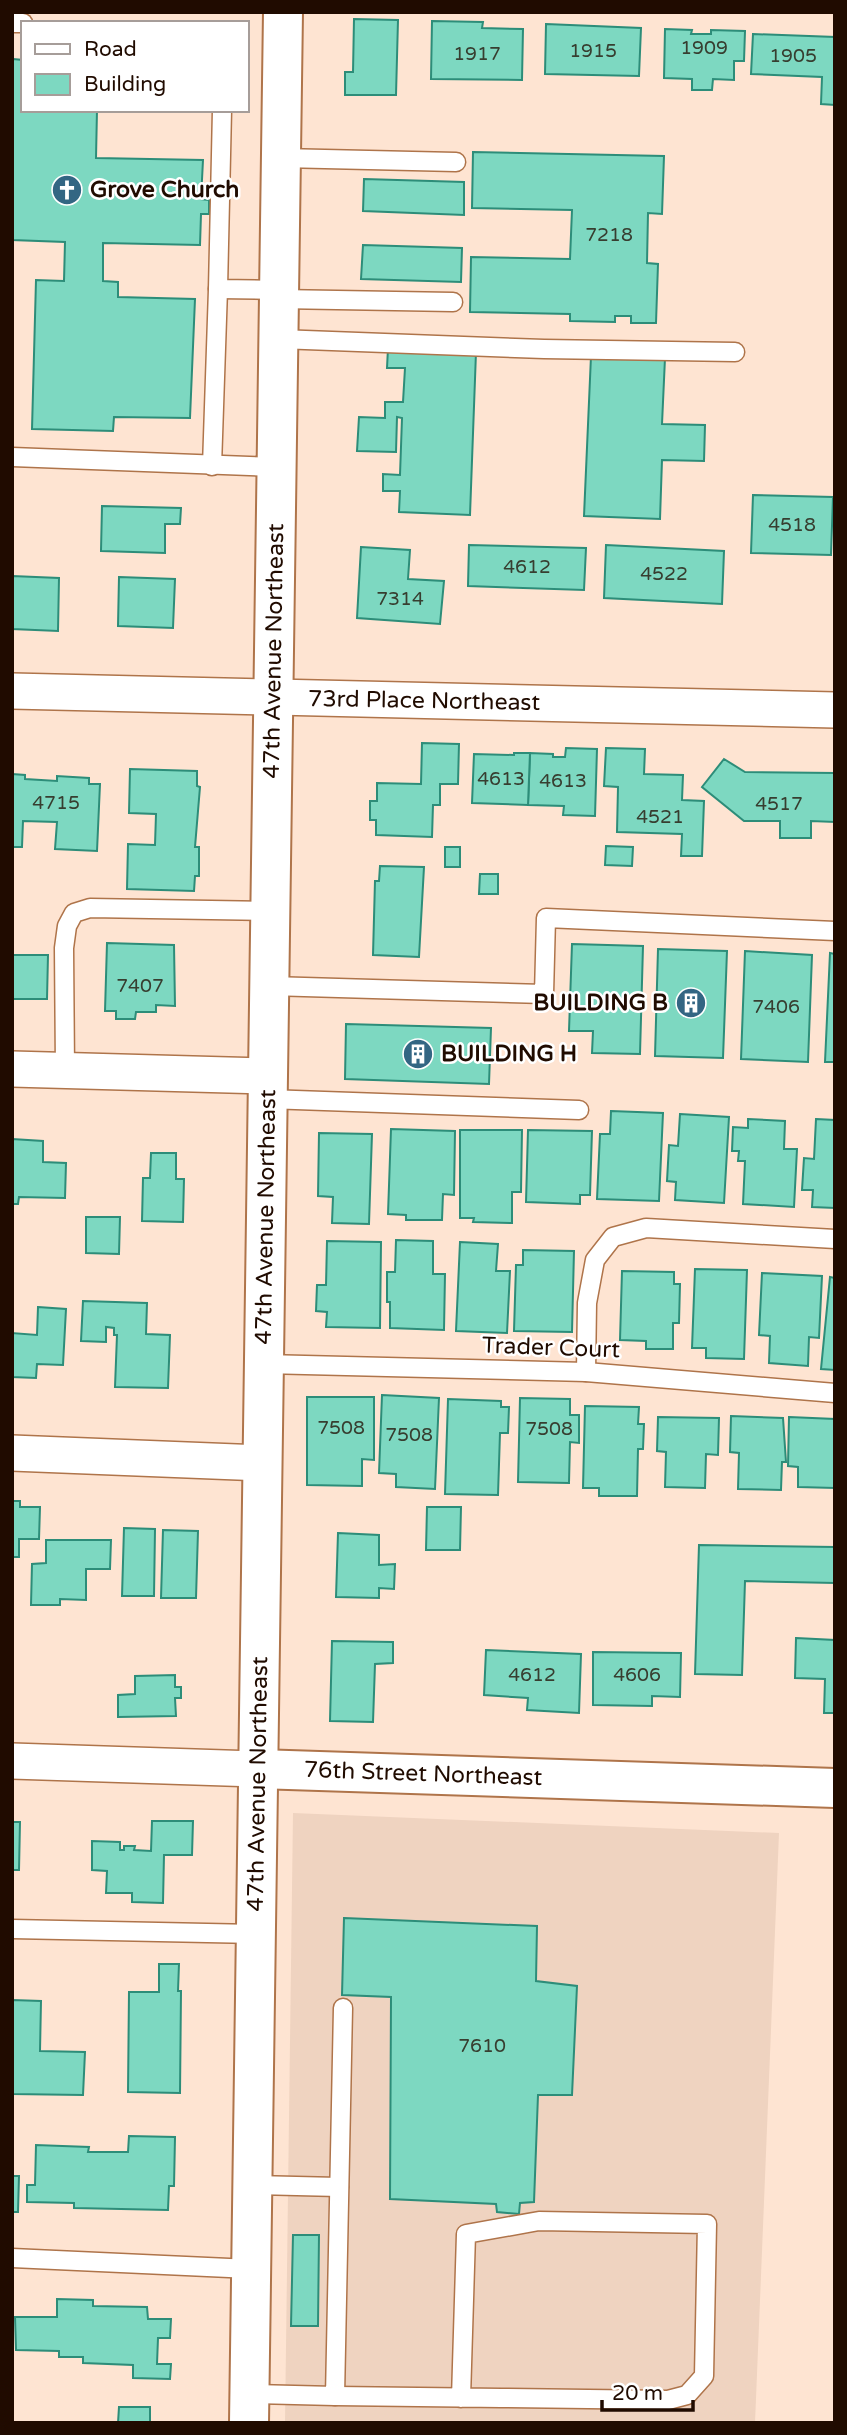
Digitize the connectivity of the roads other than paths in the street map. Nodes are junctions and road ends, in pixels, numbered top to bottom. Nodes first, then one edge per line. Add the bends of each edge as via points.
1 (283, 12) edge
2 (222, 112) edge
3 (281, 158) junction
4 (456, 162) dead end
5 (218, 289) junction
6 (279, 294) junction
7 (453, 302) dead end
8 (279, 339) junction
9 (735, 352) dead end
10 (12, 457) edge
11 (212, 466) junction
12 (277, 467) junction
13 (12, 691) edge
14 (274, 697) junction
15 (835, 710) edge
16 (271, 911) junction
17 (835, 931) edge
18 (270, 986) junction
19 (12, 1069) edge
20 (65, 1070) junction
21 (267, 1088) junction
22 (579, 1111) dead end
23 (835, 1239) edge
24 (264, 1364) junction
25 (586, 1372) junction
26 (835, 1393) edge
27 (12, 1453) edge
28 (262, 1463) junction
29 (12, 1761) edge
30 (258, 1769) junction
31 (835, 1788) edge
32 (12, 1929) edge
33 (256, 1934) junction
34 (343, 2008) dead end
35 (252, 2185) junction
36 (339, 2187) junction
37 (12, 2258) edge
38 (251, 2269) junction
39 (335, 2396) junction
40 (461, 2398) junction
41 (249, 2408) edge

1 - 3 street, 47th Avenue Northeast
2 - 5 lane
3 - 4 lane
3 - 6 street, 47th Avenue Northeast
5 - 6 lane
5 - 11 lane
6 - 7 lane
6 - 8 street, 47th Avenue Northeast
8 - 9 lane
8 - 12 street, 47th Avenue Northeast
10 - 11 lane
11 - 12 lane
12 - 14 street, 47th Avenue Northeast
13 - 14 street, 73rd Place Northeast
14 - 15 street, 73rd Place Northeast
14 - 16 street, 47th Avenue Northeast
16 - 18 street, 47th Avenue Northeast
16 - 20 lane via 90,908 74,913 64,948
17 - 18 lane via 546,918 544,994
18 - 21 street, 47th Avenue Northeast
19 - 20 street
20 - 21 street
21 - 22 lane
21 - 24 street, 47th Avenue Northeast
23 - 25 lane via 646,1228 613,1237 595,1260 587,1303
24 - 25 lane, Trader Court
24 - 28 street, 47th Avenue Northeast
25 - 26 lane, Trader Court
27 - 28 street
28 - 30 street, 47th Avenue Northeast
29 - 30 street, 76th Street Northeast
30 - 31 street, 76th Street Northeast
30 - 33 street, 47th Avenue Northeast
32 - 33 lane
33 - 35 street, 47th Avenue Northeast
34 - 36 lane
35 - 36 lane
35 - 38 street, 47th Avenue Northeast
36 - 39 lane
37 - 38 lane
38 - 41 street, 47th Avenue Northeast
39 - 40 lane
39 - 41 lane
40 - 40 lane via 668,2400 687,2395 704,2375 707,2224 539,2221 466,2234

